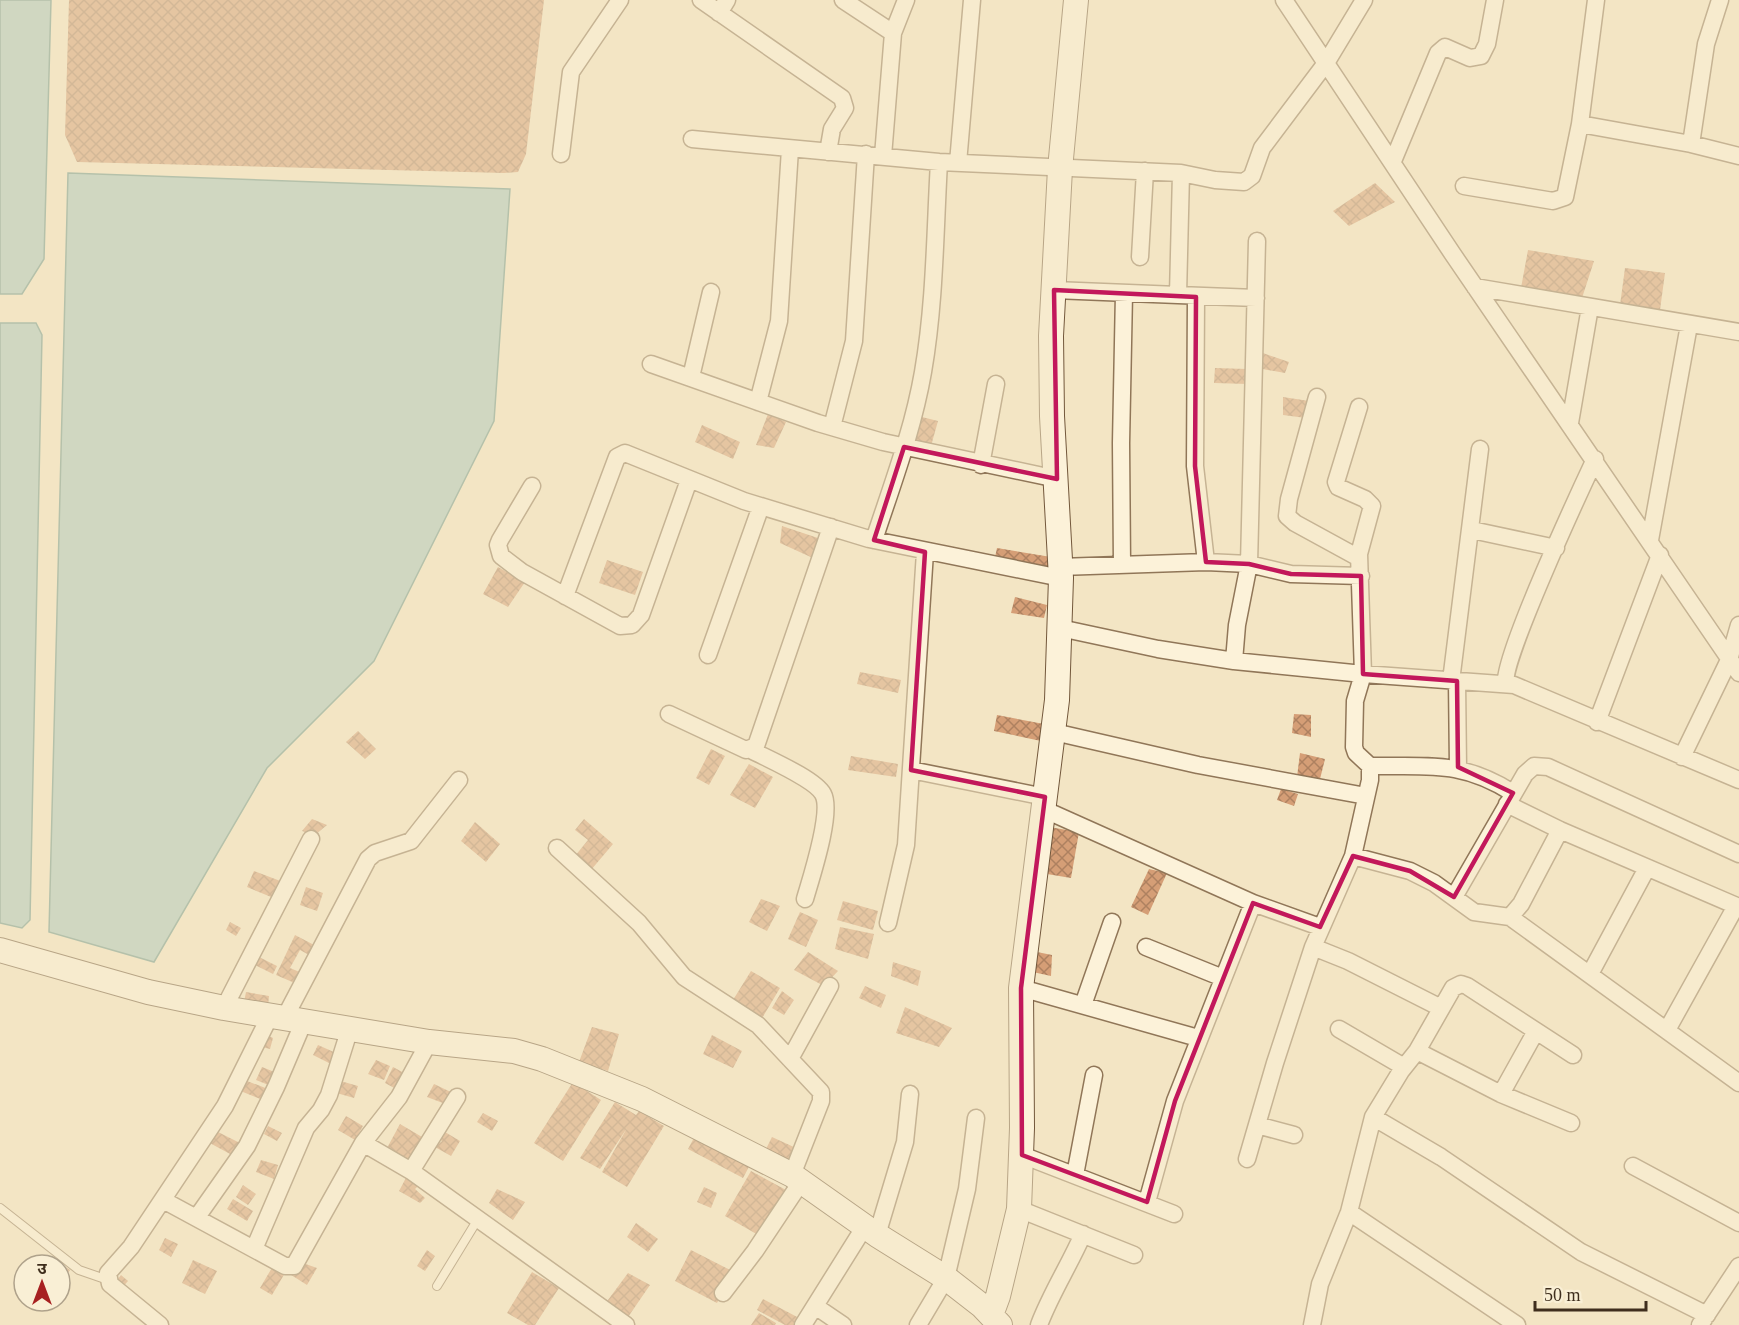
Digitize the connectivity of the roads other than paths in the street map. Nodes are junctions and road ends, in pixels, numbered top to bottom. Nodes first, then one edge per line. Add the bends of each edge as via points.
1 (620, 0) edge
2 (701, 0) edge
3 (843, 0) edge
4 (906, 0) edge
5 (972, 0) edge
6 (1076, 0) edge
7 (1284, 0) edge
8 (1364, 0) edge
9 (1495, 0) edge
10 (1596, 0) edge
11 (1720, 0) edge
12 (723, 6) edge
13 (893, 33) junction
14 (1326, 63) junction
15 (1580, 124) junction
16 (692, 139) dead end
17 (1691, 144) junction
18 (790, 149) junction
19 (828, 152) junction
20 (561, 154) dead end
21 (874, 155) junction
22 (1739, 156) edge
23 (1393, 161) junction
24 (939, 162) junction
25 (958, 163) junction
26 (1060, 169) junction
27 (1145, 171) junction
28 (1180, 173) junction
29 (1464, 186) dead end
30 (1257, 241) dead end
31 (1140, 257) dead end
32 (1475, 287) junction
33 (1054, 290) junction
34 (711, 292) dead end
35 (1124, 293) junction
36 (1178, 295) junction
37 (1196, 297) junction
38 (1256, 298) junction
39 (1590, 307) junction
40 (1689, 325) junction
41 (1739, 332) edge
42 (651, 364) dead end
43 (691, 377) junction
44 (996, 384) dead end
45 (1317, 397) dead end
46 (758, 402) junction
47 (1359, 407) dead end
48 (1570, 423) junction
49 (832, 427) junction
50 (904, 447) junction
51 (1480, 449) dead end
52 (1595, 459) junction
53 (981, 465) junction
54 (1057, 479) junction
55 (689, 480) junction
56 (532, 486) dead end
57 (761, 506) junction
58 (831, 527) junction
59 (1472, 530) junction
60 (874, 540) junction
61 (1650, 540) junction
62 (1556, 548) junction
63 (925, 552) junction
64 (1660, 555) junction
65 (1359, 558) junction
66 (1206, 562) junction
67 (1122, 564) junction
68 (1249, 564) junction
69 (1060, 572) junction
70 (1361, 576) junction
71 (565, 596) junction
72 (1739, 625) edge
73 (1060, 628) junction
74 (708, 655) dead end
75 (1234, 661) junction
76 (1734, 666) edge
77 (1363, 674) junction
78 (1454, 681) junction
79 (1506, 683) junction
80 (669, 714) dead end
81 (1597, 722) junction
82 (1054, 732) junction
83 (751, 750) junction
84 (1682, 757) junction
85 (1370, 766) junction
86 (1458, 768) junction
87 (911, 770) junction
88 (459, 780) dead end
89 (1739, 780) edge
90 (1366, 796) junction
91 (1510, 799) junction
92 (1044, 803) junction
93 (1560, 830) junction
94 (311, 839) dead end
95 (556, 848) dead end
96 (1739, 854) edge
97 (1353, 856) junction
98 (1647, 868) junction
99 (1454, 897) junction
100 (805, 900) dead end
101 (1253, 903) junction
102 (1738, 906) edge
103 (1510, 917) junction
104 (1112, 921) dead end
105 (888, 924) dead end
106 (1320, 927) junction
107 (1313, 947) junction
108 (1146, 948) dead end
109 (0, 950) edge
110 (1590, 974) junction
111 (1223, 978) junction
112 (830, 986) dead end
113 (1021, 988) junction
114 (1083, 1005) junction
115 (224, 1008) junction
116 (1441, 1008) junction
117 (286, 1019) junction
118 (350, 1028) junction
119 (1340, 1029) dead end
120 (1667, 1030) junction
121 (1536, 1031) junction
122 (1198, 1038) junction
123 (429, 1042) junction
124 (1417, 1051) junction
125 (1573, 1055) dead end
126 (790, 1059) junction
127 (1404, 1067) junction
128 (1094, 1075) dead end
129 (1739, 1083) edge
130 (910, 1094) dead end
131 (1502, 1094) junction
132 (457, 1097) dead end
133 (1373, 1117) junction
134 (976, 1118) dead end
135 (1571, 1124) dead end
136 (1257, 1125) junction
137 (1294, 1135) dead end
138 (363, 1143) junction
139 (1022, 1155) junction
140 (1247, 1159) dead end
141 (1633, 1166) dead end
142 (411, 1171) junction
143 (1075, 1175) junction
144 (796, 1179) junction
145 (163, 1200) junction
146 (1146, 1202) junction
147 (0, 1208) edge
148 (1019, 1209) junction
149 (1349, 1212) junction
150 (1174, 1214) dead end
151 (197, 1217) junction
152 (477, 1219) junction
153 (1739, 1223) edge
154 (871, 1231) junction
155 (1083, 1234) junction
156 (254, 1249) junction
157 (1134, 1255) dead end
158 (1739, 1266) edge
159 (946, 1278) junction
160 (108, 1280) junction
161 (437, 1286) dead end
162 (723, 1293) dead end
163 (814, 1306) junction
164 (995, 1320) edge
165 (1704, 1320) edge
166 (160, 1325) edge
167 (626, 1325) edge
168 (803, 1325) edge
169 (843, 1325) edge
170 (918, 1325) edge
171 (1039, 1325) edge
172 (1312, 1325) edge
173 (1517, 1325) edge

1 - 20 street via 571,72
2 - 12 street
3 - 13 street
4 - 13 street
5 - 25 street
6 - 26 street
7 - 14 street
8 - 14 street
9 - 23 street via 1481,56 1470,58 1450,47 1438,53
10 - 15 street
11 - 17 street via 1706,44
12 - 19 street via 844,101 845,108 832,129
13 - 21 street
14 - 23 street
14 - 28 street via 1262,147 1249,180 1215,180
15 - 17 street
15 - 29 street via 1568,192 1561,200
16 - 18 street
17 - 22 street
18 - 19 street
18 - 46 street via 779,321
19 - 21 street
21 - 24 street
21 - 49 street via 854,341
23 - 32 street
24 - 25 street
24 - 50 street via 925,353
25 - 26 street
26 - 27 street
26 - 33 street
27 - 28 street
27 - 31 street
28 - 36 street
30 - 38 street
32 - 39 street
32 - 48 street
33 - 35 street
33 - 54 street via 1052,416
34 - 43 street
35 - 36 street
35 - 67 street
36 - 37 street
37 - 38 street
37 - 66 street via 1195,466
38 - 68 street
39 - 40 street
39 - 48 street
40 - 41 street
40 - 61 street
42 - 43 street
43 - 46 street
44 - 53 street
45 - 65 street via 1287,516
46 - 49 street
47 - 65 street via 1336,482 1372,506
48 - 52 street
49 - 50 street
50 - 53 street
50 - 60 street
51 - 59 street
52 - 61 street
52 - 62 street
53 - 54 street
54 - 69 street
55 - 57 street
55 - 71 street via 625,453 617,457
55 - 71 street via 638,621 620,626
56 - 71 street via 500,540 498,551 522,572
57 - 58 street
57 - 74 street
58 - 60 street
58 - 83 street via 771,707
59 - 62 street
59 - 78 street
60 - 63 street
61 - 64 street
62 - 79 street via 1506,669
63 - 69 street
63 - 87 street
64 - 76 street
64 - 81 street
65 - 70 street
66 - 67 street
66 - 68 street
67 - 69 street
68 - 70 street via 1291,574
68 - 75 street
69 - 73 street
70 - 77 street
72 - 76 street
73 - 75 street
73 - 82 street
75 - 77 street
76 - 84 street
77 - 78 street
77 - 85 street via 1355,701 1354,747
78 - 79 street
78 - 86 street
79 - 81 street
80 - 83 street
81 - 84 street
82 - 90 street via 1198,765
82 - 92 street
83 - 100 street via 818,788 825,800 825,816
84 - 89 street
85 - 86 street
85 - 90 street
86 - 91 street via 1486,777
87 - 92 street
87 - 105 street via 906,845
88 - 117 street via 411,841 368,859
90 - 97 street
91 - 93 street
91 - 96 street via 1528,769 1548,767
91 - 99 street
92 - 101 street
92 - 113 street
93 - 98 street
93 - 103 street via 1521,904
94 - 115 street
95 - 126 street via 639,923 684,977 758,1025
97 - 99 street via 1410,871
97 - 106 street
98 - 102 street
98 - 110 street
99 - 103 street via 1474,912
101 - 106 street
101 - 111 street
102 - 120 street
103 - 110 street
104 - 114 street
106 - 107 street
107 - 116 street
107 - 136 street
108 - 111 street
109 - 115 street via 148,992
110 - 120 street
111 - 122 street
112 - 126 street
113 - 114 street
113 - 139 street
114 - 122 street
115 - 117 street
116 - 121 street via 1453,988 1461,984
116 - 124 street
117 - 118 street
117 - 145 street
117 - 151 street via 276,1087 247,1146
118 - 123 street
118 - 156 street via 329,1095 306,1128
119 - 127 street
120 - 129 street
121 - 125 street
121 - 131 street
122 - 146 street
123 - 138 street via 399,1097
123 - 144 street via 492,1047 542,1059 642,1100
124 - 127 street
124 - 131 street
126 - 144 street via 822,1096
127 - 133 street
128 - 143 street
130 - 154 street via 905,1143
131 - 135 street
132 - 142 street
133 - 149 street
133 - 165 street via 1441,1157 1581,1252
134 - 159 street via 967,1188
136 - 137 street
136 - 140 street
138 - 142 street
138 - 156 street via 294,1266 285,1266
139 - 143 street
139 - 148 street
141 - 153 street
142 - 152 street
143 - 146 street
144 - 154 street
144 - 162 street via 755,1251
145 - 151 street
145 - 160 street via 131,1247 111,1268
146 - 150 street
147 - 160 lane via 79,1270
148 - 155 street
148 - 164 street
149 - 172 street via 1320,1284
149 - 173 street
151 - 156 street
152 - 161 lane
152 - 167 street
154 - 159 street
154 - 163 street
155 - 157 street
155 - 171 street via 1068,1269 1049,1297
158 - 165 street
159 - 164 street
159 - 170 street
160 - 166 street
163 - 168 street
163 - 169 street

